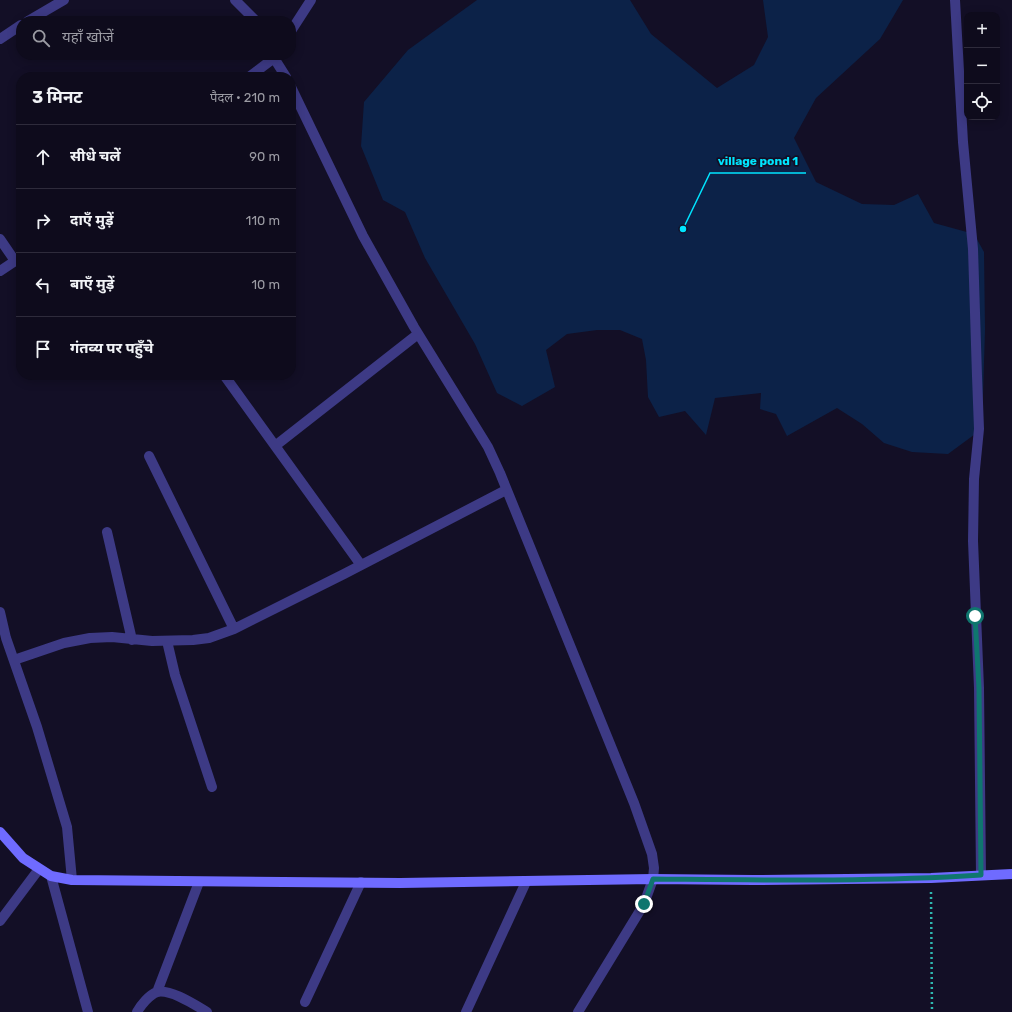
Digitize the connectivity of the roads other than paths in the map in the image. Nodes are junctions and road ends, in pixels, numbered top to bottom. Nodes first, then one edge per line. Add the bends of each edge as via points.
1 (64, 0) edge
2 (235, 0) edge
3 (311, 0) edge
4 (955, 0) edge
5 (37, 16) edge
6 (251, 16) edge
7 (296, 23) edge
8 (16, 28) edge
9 (0, 39) edge
10 (271, 60) edge
11 (277, 60) edge
12 (256, 72) edge
13 (283, 72) edge
14 (296, 97) edge
15 (0, 239) edge
16 (16, 257) edge
17 (16, 260) edge
18 (0, 271) edge
19 (418, 334) junction
20 (228, 380) edge
21 (275, 446) junction
22 (149, 456) dead end
23 (506, 490) junction
24 (107, 532) dead end
25 (361, 565) junction
26 (0, 612) edge
27 (234, 629) junction
28 (132, 640) junction
29 (167, 641) junction
30 (14, 660) junction
31 (212, 787) dead end
32 (0, 832) edge
33 (40, 868) junction
34 (1012, 874) edge
35 (981, 875) junction
36 (51, 876) junction
37 (653, 879) junction
38 (72, 880) junction
39 (198, 882) junction
40 (361, 882) junction
41 (526, 882) junction
42 (0, 921) edge
43 (157, 992) junction
44 (305, 1002) dead end
45 (88, 1012) edge
46 (137, 1012) edge
47 (207, 1012) edge
48 (466, 1012) edge
49 (578, 1012) edge

1 - 5 street
2 - 6 street
3 - 7 street
4 - 35 street via 963,142 973,249 979,429 974,479 973,541 979,688
8 - 9 street
10 - 12 street
11 - 13 street
14 - 19 street via 363,236
15 - 16 street
17 - 18 street
19 - 21 street
19 - 23 street via 488,448
20 - 21 street
21 - 25 street
22 - 27 street
23 - 25 street
23 - 37 street via 634,803 652,854
24 - 28 street
25 - 27 street
26 - 30 street
27 - 29 street via 193,640
28 - 29 street
28 - 30 street via 112,637 90,638 64,643
29 - 31 street via 175,675
30 - 38 street via 37,726 67,828
32 - 33 street via 23,858
33 - 36 street
33 - 42 street
34 - 35 street
35 - 37 street via 788,880
36 - 38 street
36 - 45 street
37 - 41 street
37 - 49 street via 644,904
38 - 39 street
39 - 40 street
39 - 43 street
40 - 41 street
40 - 44 street
41 - 48 street
43 - 46 street via 148,998
43 - 47 street via 170,993

